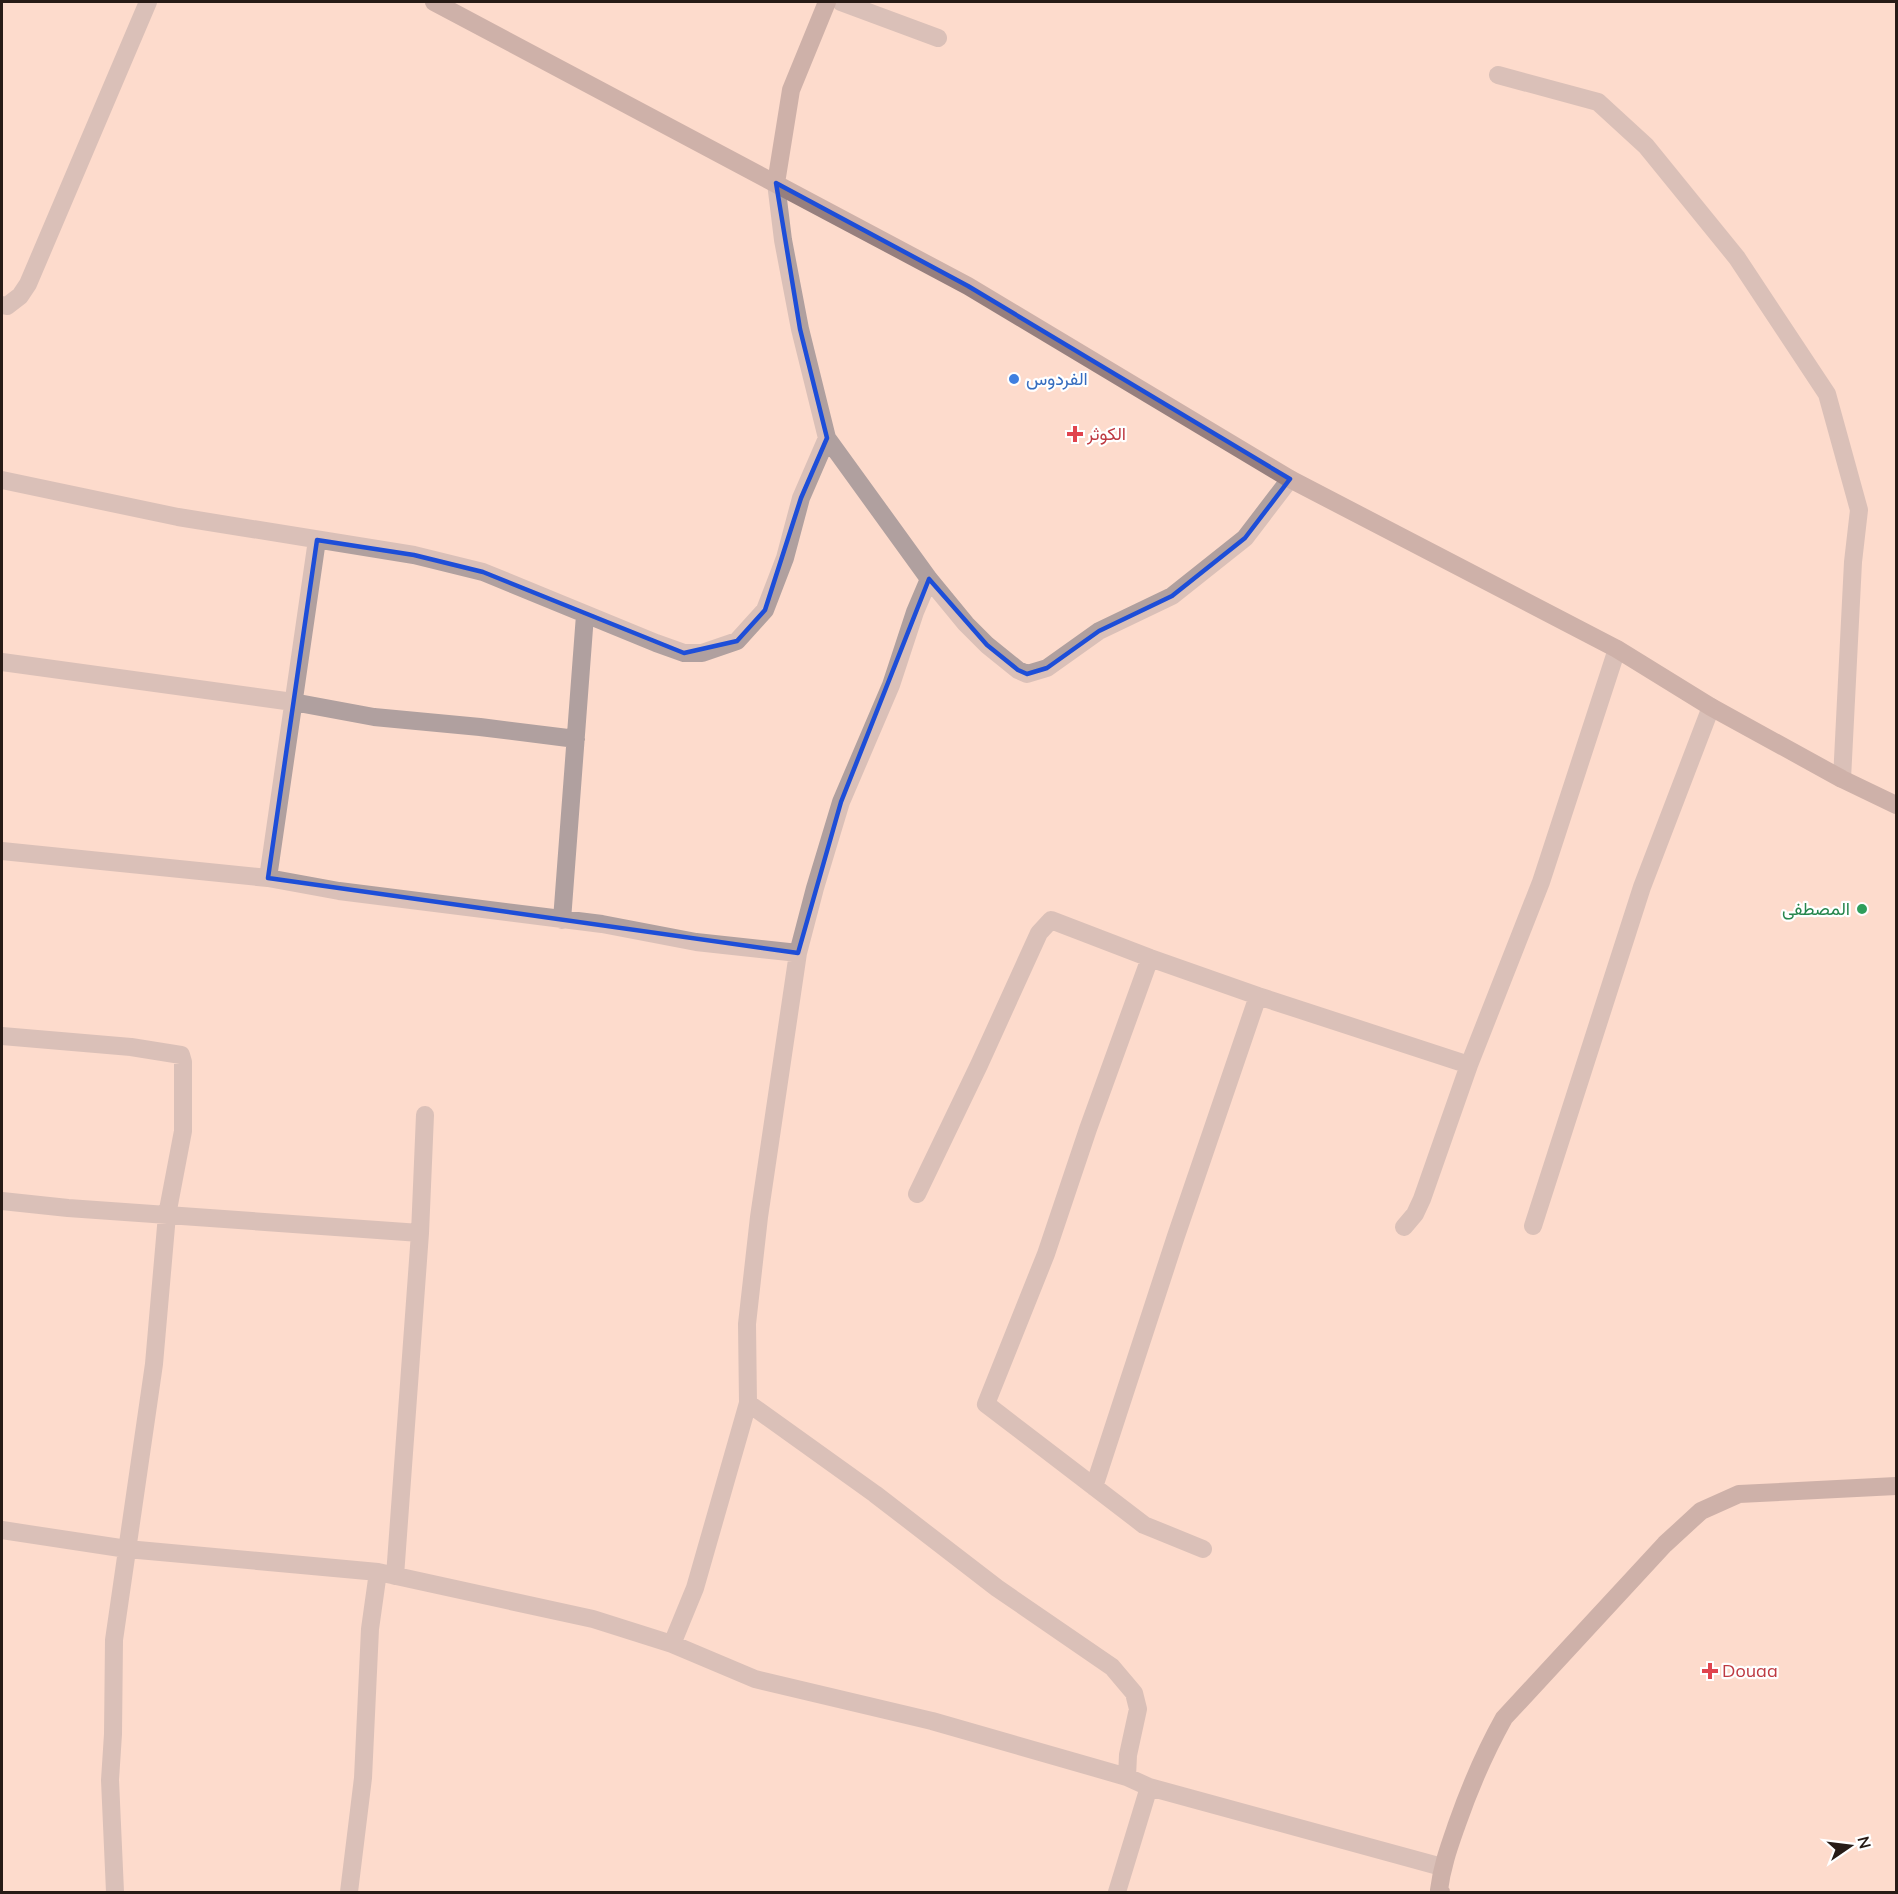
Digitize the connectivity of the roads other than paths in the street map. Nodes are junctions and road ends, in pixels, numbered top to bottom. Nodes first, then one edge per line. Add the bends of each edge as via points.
1 (148, 2) edge
2 (434, 2) edge
3 (827, 2) edge
4 (841, 2) edge
5 (938, 38) dead end
6 (1498, 75) dead end
7 (776, 183) junction
8 (2, 305) edge
9 (827, 438) junction
10 (1290, 479) junction
11 (2, 480) edge
12 (317, 540) junction
13 (929, 579) junction
14 (585, 615) junction
15 (1617, 649) junction
16 (2, 662) edge
17 (293, 702) junction
18 (1711, 707) junction
19 (576, 739) junction
20 (1842, 779) junction
21 (1896, 805) edge
22 (2, 851) edge
23 (268, 878) junction
24 (562, 920) junction
25 (798, 953) junction
26 (1150, 958) junction
27 (1258, 996) junction
28 (2, 1036) edge
29 (1469, 1065) junction
30 (425, 1115) dead end
31 (917, 1194) dead end
32 (2, 1201) edge
33 (166, 1215) junction
34 (1533, 1226) dead end
35 (1404, 1227) dead end
36 (420, 1233) junction
37 (748, 1403) junction
38 (1896, 1486) edge
39 (1094, 1487) junction
40 (2, 1530) edge
41 (127, 1549) junction
42 (1203, 1549) dead end
43 (386, 1574) junction
44 (672, 1644) junction
45 (1127, 1777) junction
46 (1149, 1788) junction
47 (1442, 1868) junction
48 (115, 1893) edge
49 (349, 1893) edge
50 (1117, 1893) edge
51 (1441, 1893) edge

1 - 8 street via 28,284 20,296 7,306
2 - 7 street
3 - 7 street via 791,90
4 - 5 street
6 - 20 street via 1598,102 1646,146 1737,258 1827,394 1859,510
7 - 9 street via 800,329
7 - 10 street via 968,286
9 - 13 street
9 - 14 street via 801,498 785,558 765,610 737,641 702,653 684,653
10 - 13 street via 1245,538 1172,596 1099,631 1047,668 1027,674 987,645
10 - 15 street
11 - 12 street via 178,517
12 - 14 street via 414,555 483,572
12 - 17 street
13 - 25 street via 891,685 841,802
14 - 19 street
15 - 18 street
15 - 29 street via 1541,882
16 - 17 street
17 - 19 street via 374,717
17 - 23 street
18 - 20 street
18 - 34 street via 1642,887
19 - 24 street
20 - 21 street
22 - 23 street
23 - 24 street
24 - 25 street via 696,942
25 - 37 street via 747,1324
26 - 27 street
26 - 31 street via 1051,920 1045,924
26 - 39 street via 1046,1254 986,1404
27 - 29 street
27 - 39 street
28 - 33 street via 181,1055 183,1131
29 - 35 street via 1422,1199
30 - 36 street
32 - 33 street
33 - 36 street
33 - 41 street via 154,1364
36 - 43 street
37 - 44 street via 695,1588
37 - 45 street via 884,1500 997,1588 1112,1667 1134,1693 1138,1709
38 - 47 street via 1739,1494 1701,1511 1665,1544 1503,1718 1468,1792
39 - 42 street via 1144,1525
40 - 41 street
41 - 43 street
41 - 48 street via 114,1640 110,1780
43 - 44 street via 593,1619
43 - 49 street via 370,1629 363,1778
44 - 45 street via 755,1678 932,1721
45 - 46 street
46 - 47 street
46 - 50 street
47 - 51 street

